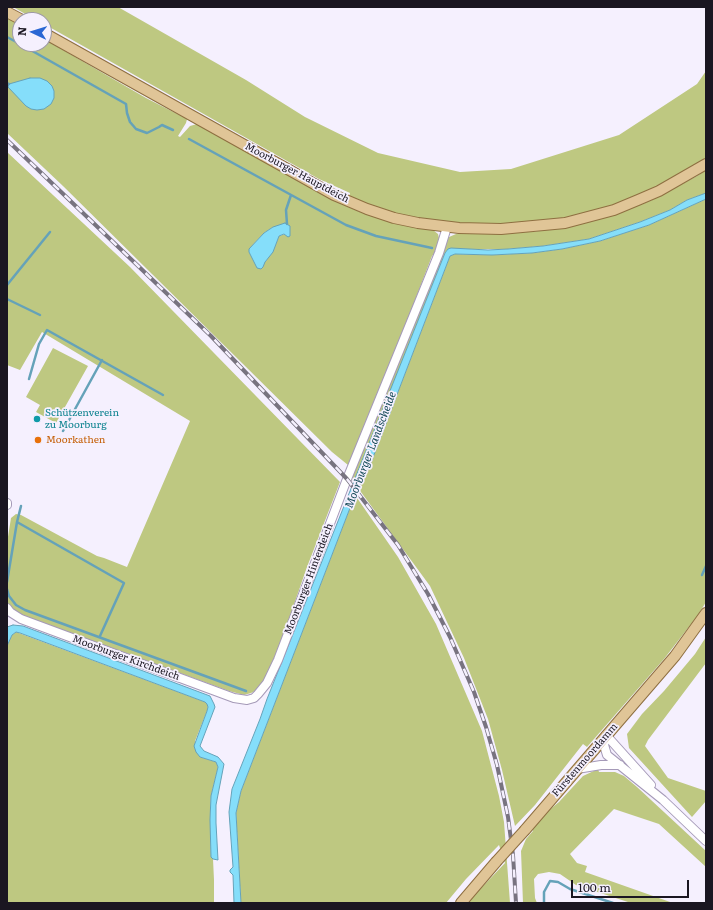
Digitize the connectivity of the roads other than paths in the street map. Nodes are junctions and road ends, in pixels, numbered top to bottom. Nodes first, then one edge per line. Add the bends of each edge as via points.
1 (52, 37) edge
2 (706, 164) edge
3 (447, 227) junction
4 (7, 608) edge
5 (706, 613) edge
6 (248, 700) joint
7 (606, 735) junction
8 (620, 765) junction
9 (576, 769) junction
10 (663, 800) junction
11 (706, 841) edge
12 (461, 903) edge

1 - 3 main road, Moorburger Hauptdeich via 334,195 394,218
2 - 3 main road, Moorburger Hauptdeich via 638,200 614,210 565,223 501,229
3 - 6 street, Moorburger Hinterdeich via 275,667 263,690
4 - 6 street, Moorburger Kirchdeich via 21,619 234,698
5 - 7 main road, Fürstenmoordamm via 675,656
7 - 8 street via 605,753
7 - 9 main road, Fürstenmoordamm
7 - 10 street
8 - 9 street
8 - 10 street
9 - 12 main road, Fürstenmoordamm, bridge
10 - 11 street

